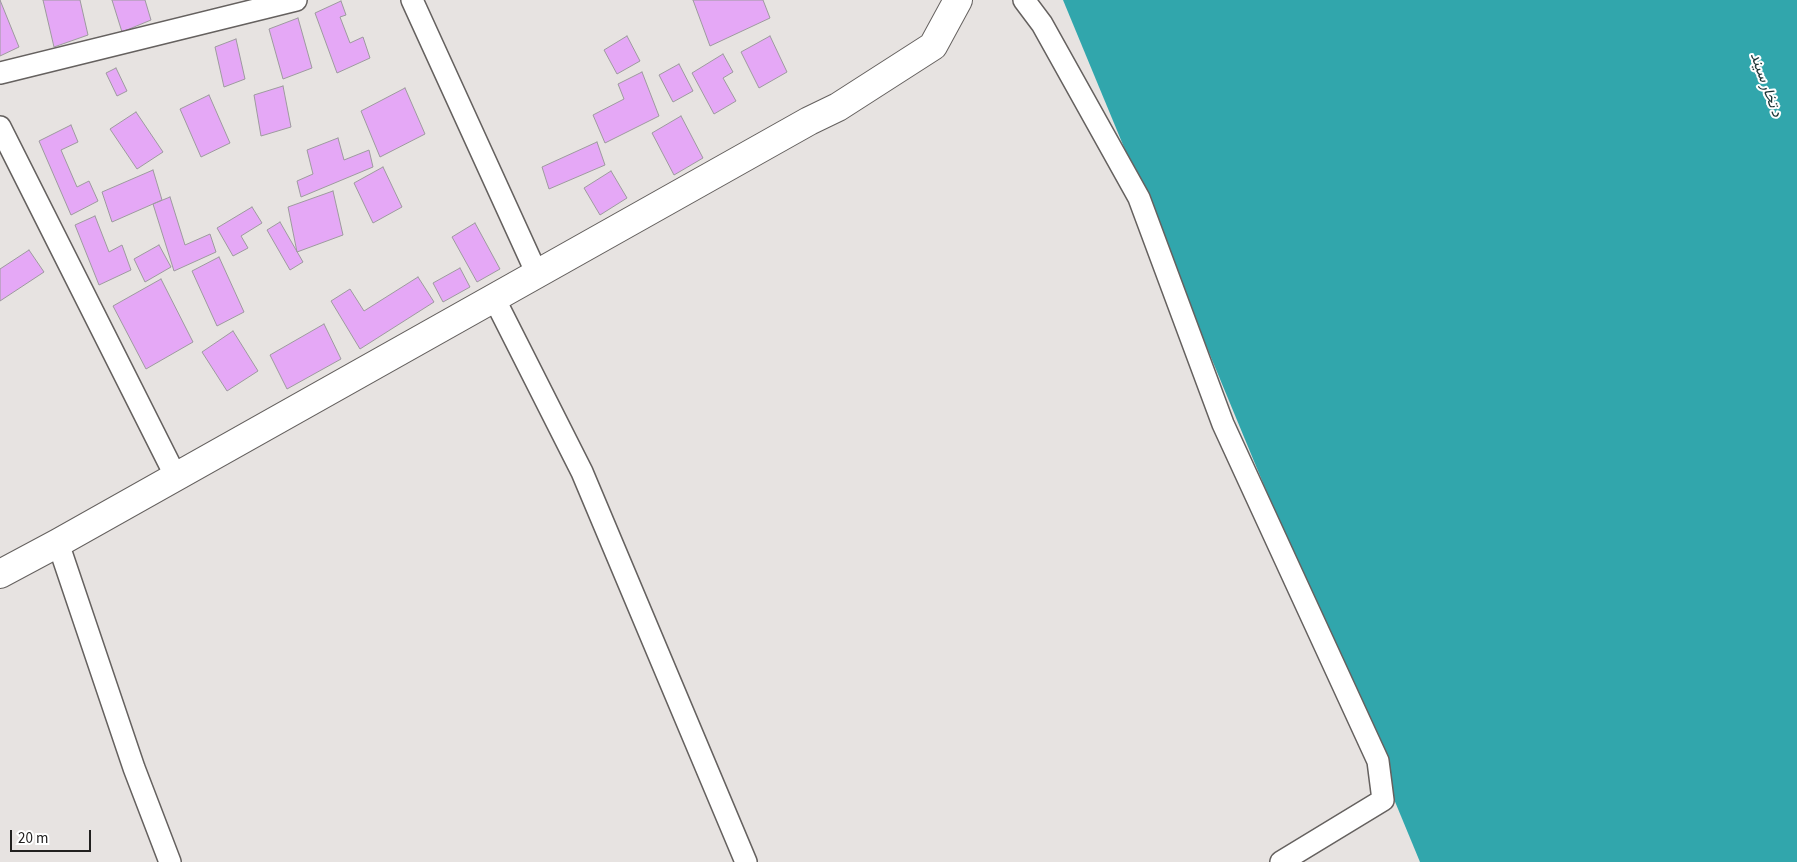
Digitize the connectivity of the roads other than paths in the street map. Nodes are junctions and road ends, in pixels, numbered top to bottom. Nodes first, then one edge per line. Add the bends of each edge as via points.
1 (296, 0) edge
2 (412, 0) edge
3 (958, 0) edge
4 (1024, 0) edge
5 (0, 73) edge
6 (1, 131) edge
7 (537, 274) junction
8 (494, 298) junction
9 (176, 477) junction
10 (58, 543) junction
11 (0, 574) edge
12 (170, 862) edge
13 (746, 862) edge
14 (1281, 862) edge

1 - 5 street
2 - 7 street
3 - 7 main road via 933,46 838,106
4 - 14 street via 1042,24 1139,198 1223,424 1378,761 1383,800
6 - 9 street
7 - 8 main road
8 - 9 main road
8 - 13 street via 582,472
9 - 10 main road
10 - 11 main road
10 - 12 street via 134,768

